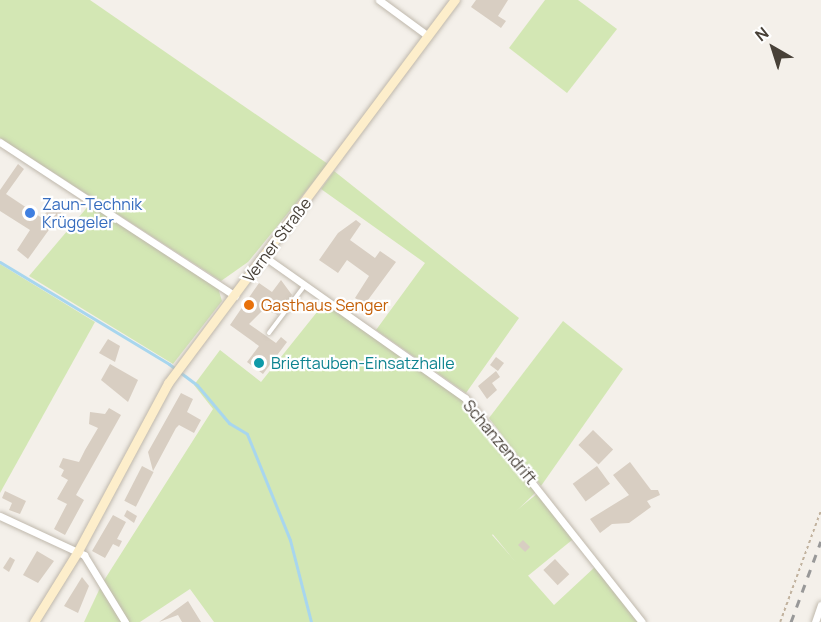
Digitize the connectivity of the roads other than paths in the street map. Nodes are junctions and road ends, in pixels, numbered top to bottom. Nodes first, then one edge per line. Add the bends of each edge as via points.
1 (378, 0) edge
2 (455, 0) edge
3 (428, 36) junction
4 (0, 142) edge
5 (265, 256) junction
6 (306, 285) junction
7 (235, 296) junction
8 (269, 333) dead end
9 (0, 516) edge
10 (78, 551) junction
11 (821, 605) edge
12 (34, 622) edge
13 (125, 622) edge
14 (642, 622) edge
15 (815, 622) edge

1 - 3 street
2 - 3 street, Verner Straße
3 - 5 street, Verner Straße
4 - 7 street
5 - 6 street, Schanzendrift
5 - 7 street, Verner Straße
6 - 8 lane
6 - 14 street, Schanzendrift via 465,398
7 - 10 street, Verner Straße via 168,383
9 - 10 street
10 - 12 street, Verner Straße
10 - 13 street
11 - 15 street

